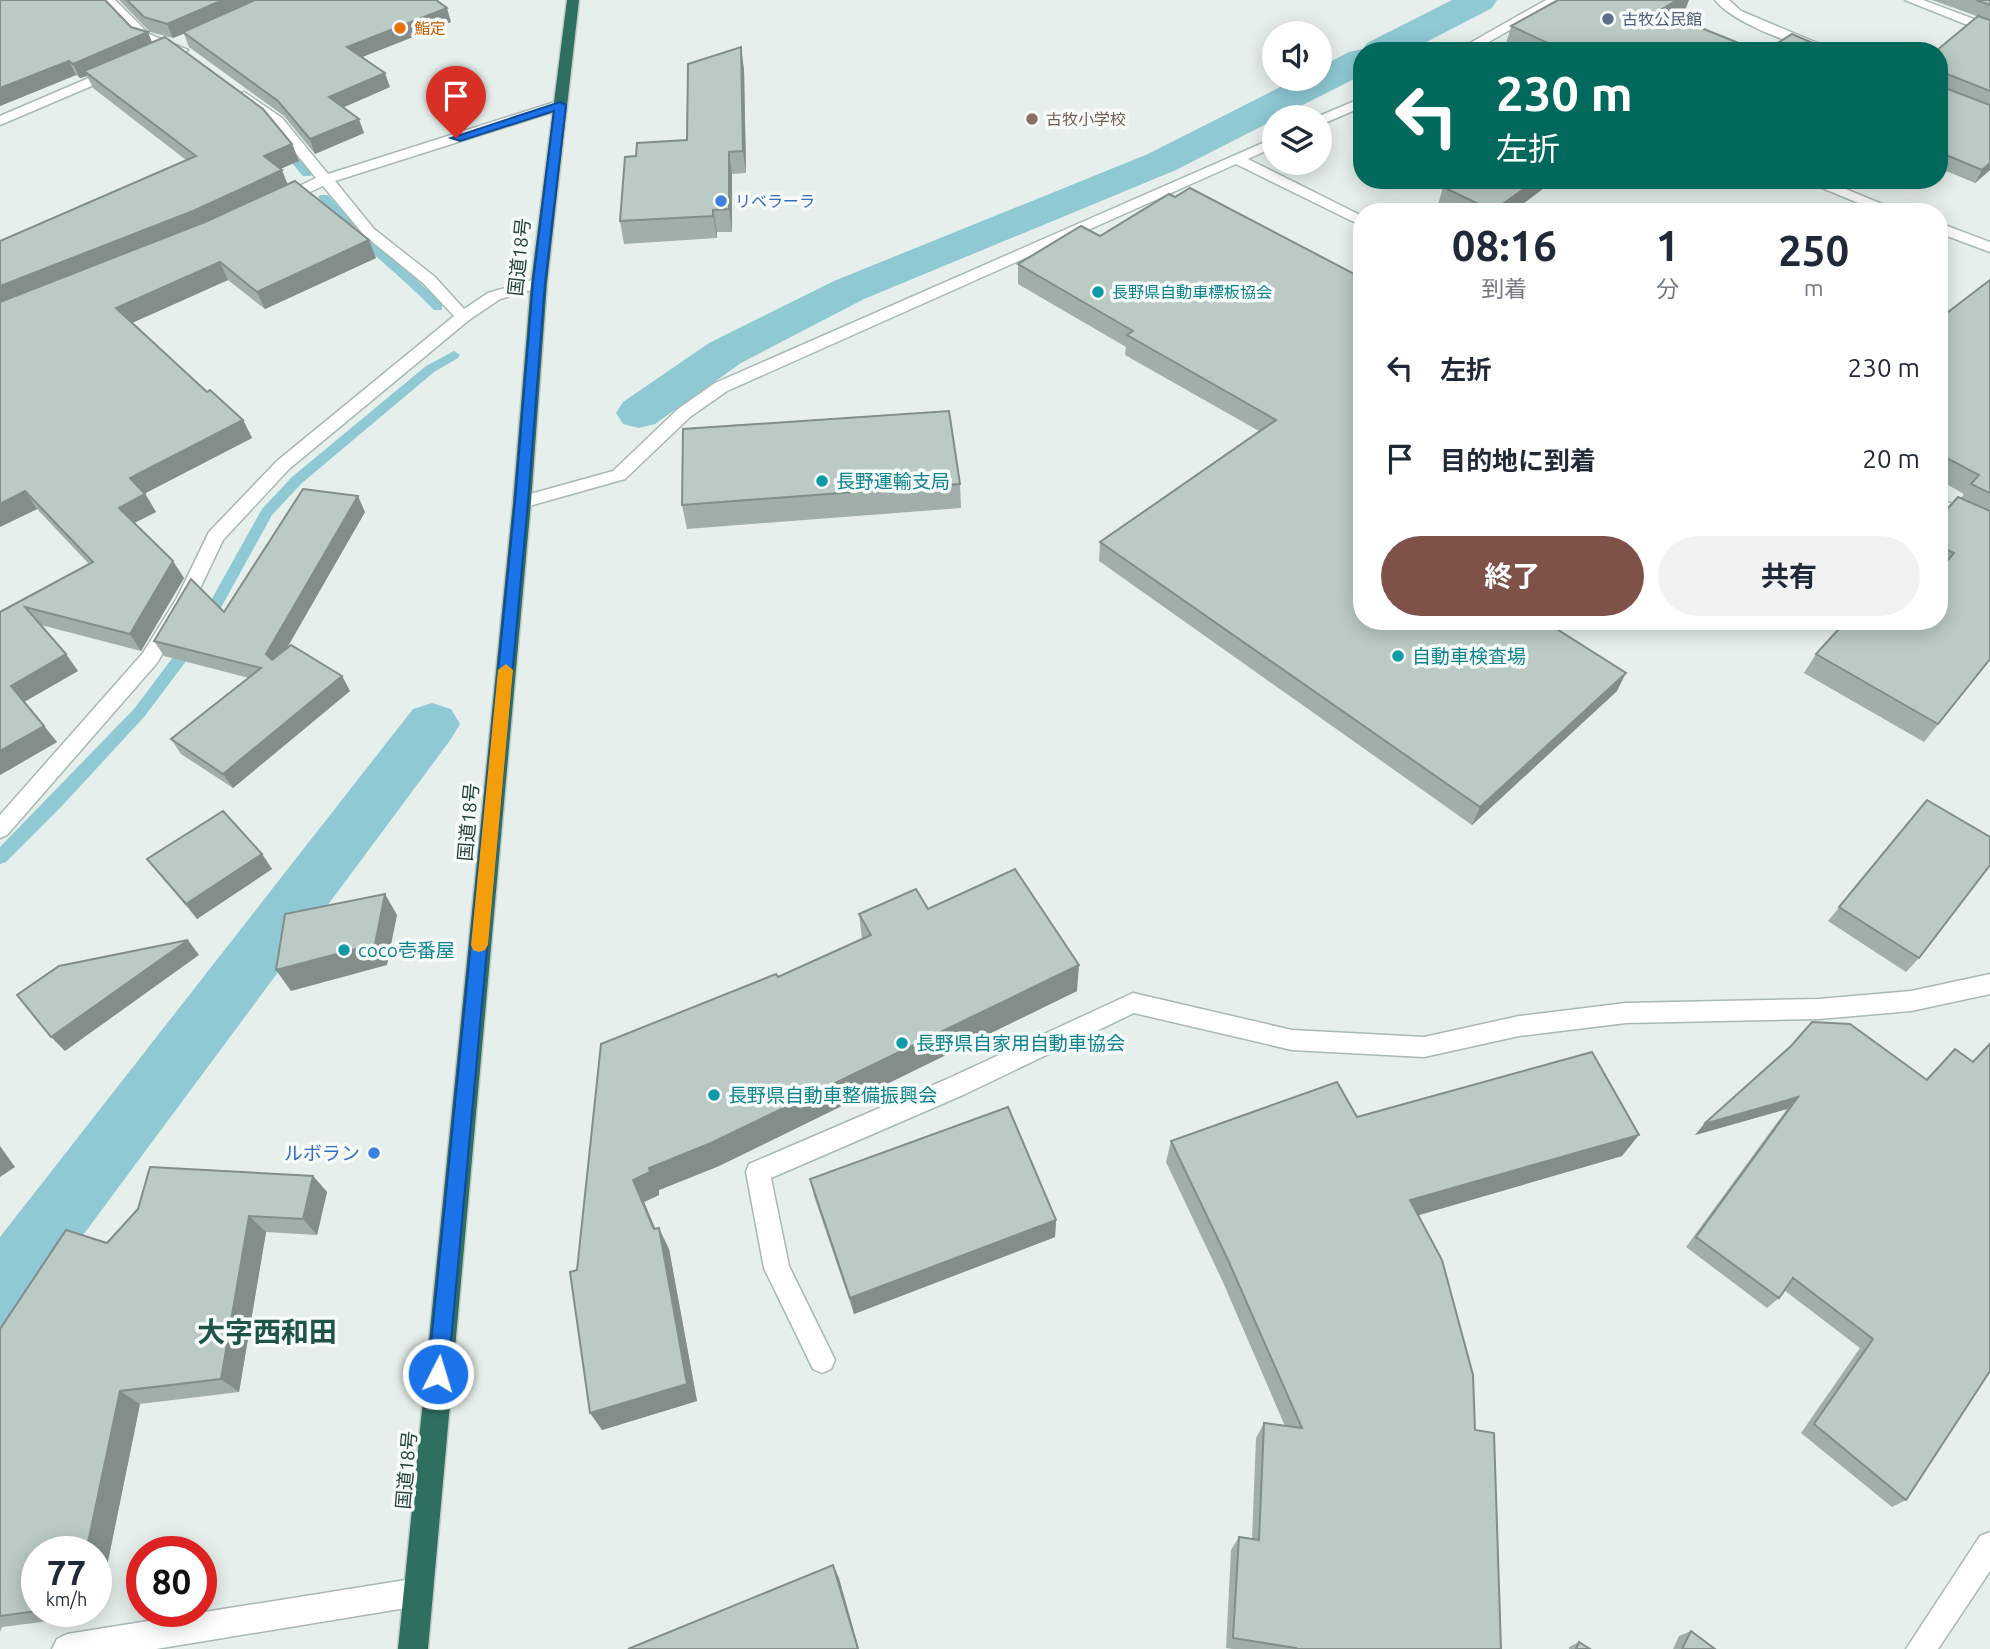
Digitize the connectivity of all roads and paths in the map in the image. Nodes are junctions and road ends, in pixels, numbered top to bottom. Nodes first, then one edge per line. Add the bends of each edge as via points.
1 (108, 0) edge
2 (573, 0) edge
3 (1556, 0) edge
4 (1721, 0) edge
5 (1911, 0) edge
6 (1990, 30) edge
7 (1479, 42) edge
8 (1807, 42) edge
9 (179, 43) junction
10 (192, 57) edge
11 (235, 89) edge
12 (560, 105) junction
13 (1353, 106) edge
14 (1332, 116) edge
15 (0, 121) edge
16 (1262, 148) edge
17 (1237, 159) junction
18 (326, 179) junction
19 (1834, 189) edge
20 (1870, 203) edge
21 (267, 206) edge
22 (1353, 217) edge
23 (1948, 232) edge
24 (1990, 247) edge
25 (539, 283) junction
26 (463, 317) junction
27 (522, 502) junction
28 (1948, 508) edge
29 (1990, 528) edge
30 (0, 829) edge
31 (1989, 986) edge
32 (822, 1360) dead end
33 (1990, 1546) edge
34 (418, 1592) junction
35 (66, 1649) edge
36 (413, 1649) edge
37 (1921, 1649) edge

1 - 9 street via 144,37
2 - 12 highway, 国道18号
3 - 7 street
4 - 8 street via 1737,14
5 - 6 street
9 - 10 street
9 - 15 street
11 - 18 street via 277,121
12 - 18 street
12 - 25 highway, 国道18号
13 - 14 street
16 - 17 street
17 - 22 street
17 - 27 street via 721,387 684,413 619,475
18 - 21 street
18 - 26 street via 369,232 429,279
19 - 20 street
23 - 24 street
25 - 26 street via 494,296
25 - 27 highway, 国道18号
26 - 30 street via 283,465 215,537 186,599 150,658
27 - 34 highway, 国道18号
28 - 29 street
31 - 32 street via 1911,1001 1819,1009 1626,1013 1519,1026 1424,1047 1292,1040 1133,1003 758,1172 777,1268
33 - 37 street
34 - 35 street
34 - 36 highway, 国道18号

